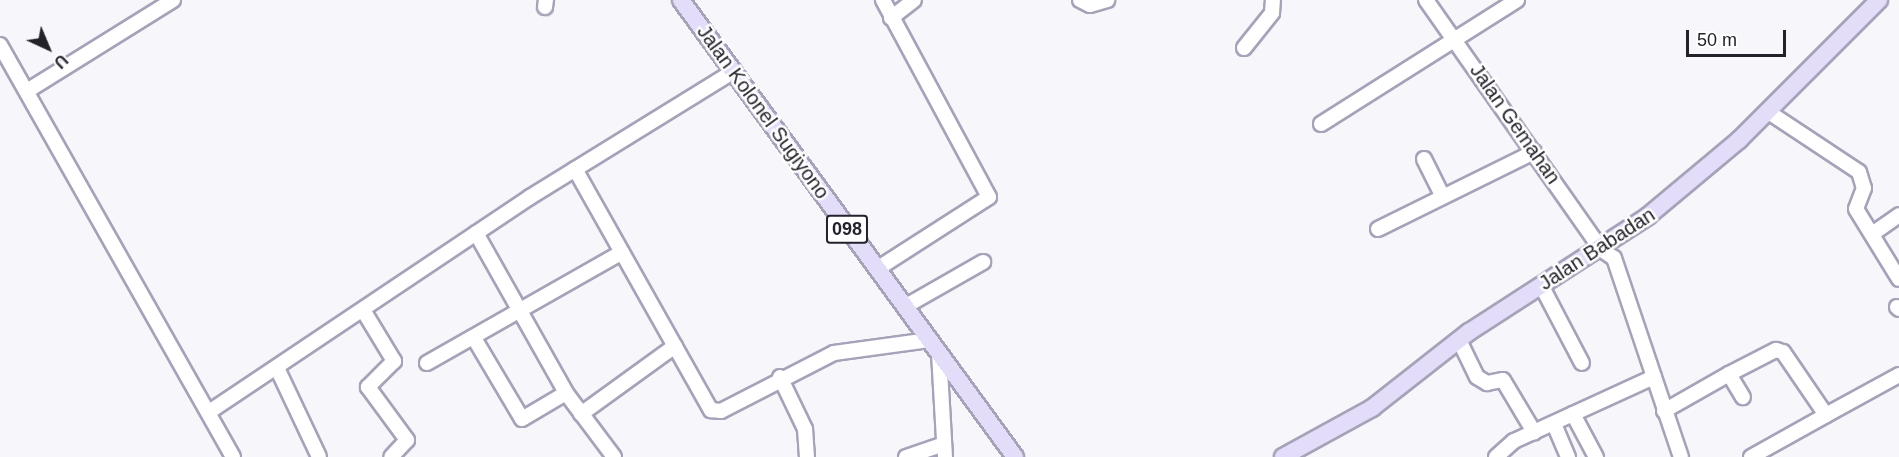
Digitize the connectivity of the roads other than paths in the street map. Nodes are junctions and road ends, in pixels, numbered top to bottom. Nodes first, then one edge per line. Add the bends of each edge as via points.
1 (173, 0) edge
2 (681, 0) edge
3 (883, 0) edge
4 (914, 0) edge
5 (1080, 0) edge
6 (1107, 0) edge
7 (1273, 0) edge
8 (1426, 0) edge
9 (1517, 0) edge
10 (1879, 0) edge
11 (891, 18) junction
12 (1456, 40) junction
13 (0, 45) edge
14 (1244, 48) dead end
15 (734, 71) junction
16 (27, 92) junction
17 (1767, 111) junction
18 (1321, 124) dead end
19 (1534, 152) junction
20 (1424, 159) dead end
21 (575, 169) junction
22 (1443, 197) junction
23 (1899, 215) edge
24 (1378, 229) dead end
25 (1875, 232) junction
26 (477, 233) junction
27 (1602, 250) junction
28 (621, 252) junction
29 (983, 262) dead end
30 (876, 269) junction
31 (1899, 279) edge
32 (1541, 285) junction
33 (906, 306) junction
34 (363, 310) junction
35 (520, 313) junction
36 (474, 338) junction
37 (1459, 340) junction
38 (675, 346) junction
39 (934, 346) junction
40 (428, 363) dead end
41 (1582, 363) dead end
42 (277, 368) junction
43 (1729, 374) junction
44 (1654, 376) junction
45 (780, 377) junction
46 (1897, 380) edge
47 (566, 393) junction
48 (1743, 397) dead end
49 (1665, 411) junction
50 (208, 412) junction
51 (581, 414) junction
52 (1573, 414) junction
53 (1826, 415) junction
54 (1554, 424) junction
55 (1534, 432) junction
56 (945, 451) edge
57 (397, 456) edge
58 (233, 457) edge
59 (319, 457) edge
60 (614, 457) edge
61 (807, 457) edge
62 (906, 457) edge
63 (1014, 457) edge
64 (1283, 457) edge
65 (1496, 457) edge
66 (1568, 457) edge
67 (1596, 457) edge
68 (1681, 457) edge
69 (1751, 457) edge

1 - 16 street
2 - 15 main road, Jalan Kolonel Sugiyono / 098
3 - 11 street
4 - 11 street
5 - 6 street via 1090,5
7 - 14 street via 1272,13
8 - 12 street, Jalan Gemahan
9 - 12 street
10 - 17 main road, Jalan Babadan
11 - 30 street via 989,197
12 - 18 street
12 - 19 street, Jalan Gemahan
13 - 16 street
15 - 21 street
15 - 30 main road, Jalan Kolonel Sugiyono / 098
16 - 50 street
17 - 25 street via 1859,172 1864,188 1856,208
17 - 27 main road, Jalan Babadan via 1680,192
19 - 22 street
19 - 27 street, Jalan Gemahan
20 - 22 street
21 - 26 street
21 - 28 street
22 - 24 street
23 - 25 street
25 - 31 street
26 - 34 street
26 - 35 street
27 - 32 main road, Jalan Babadan
27 - 44 street, Jalan Gemahan via 1614,258 1625,282
28 - 35 street
28 - 38 street
29 - 33 street
30 - 33 main road, Jalan Kolonel Sugiyono / 098
32 - 37 main road, Jalan Babadan
32 - 41 street
33 - 39 main road, Jalan Kolonel Sugiyono / 098
34 - 42 street
34 - 57 street via 394,362 368,387 407,440
35 - 36 street
35 - 47 street
36 - 40 street
36 - 47 street via 522,419
37 - 55 street via 1477,377 1488,383 1503,380
37 - 64 main road, Jalan Babadan via 1372,408
38 - 45 street via 716,412
38 - 51 street
39 - 45 street via 841,351
39 - 56 street
39 - 63 main road, Jalan Kolonel Sugiyono / 098
42 - 50 street
42 - 59 street
43 - 48 street
43 - 49 street
43 - 53 street via 1776,350 1783,352
44 - 49 street, Jalan Gemahan
44 - 52 street
45 - 61 street via 805,429
46 - 53 street
47 - 51 street
49 - 68 street, Jalan Gemahan
50 - 58 street
51 - 60 street
52 - 54 street
52 - 67 street
53 - 69 street
54 - 55 street
54 - 66 street
55 - 65 street
56 - 62 street

